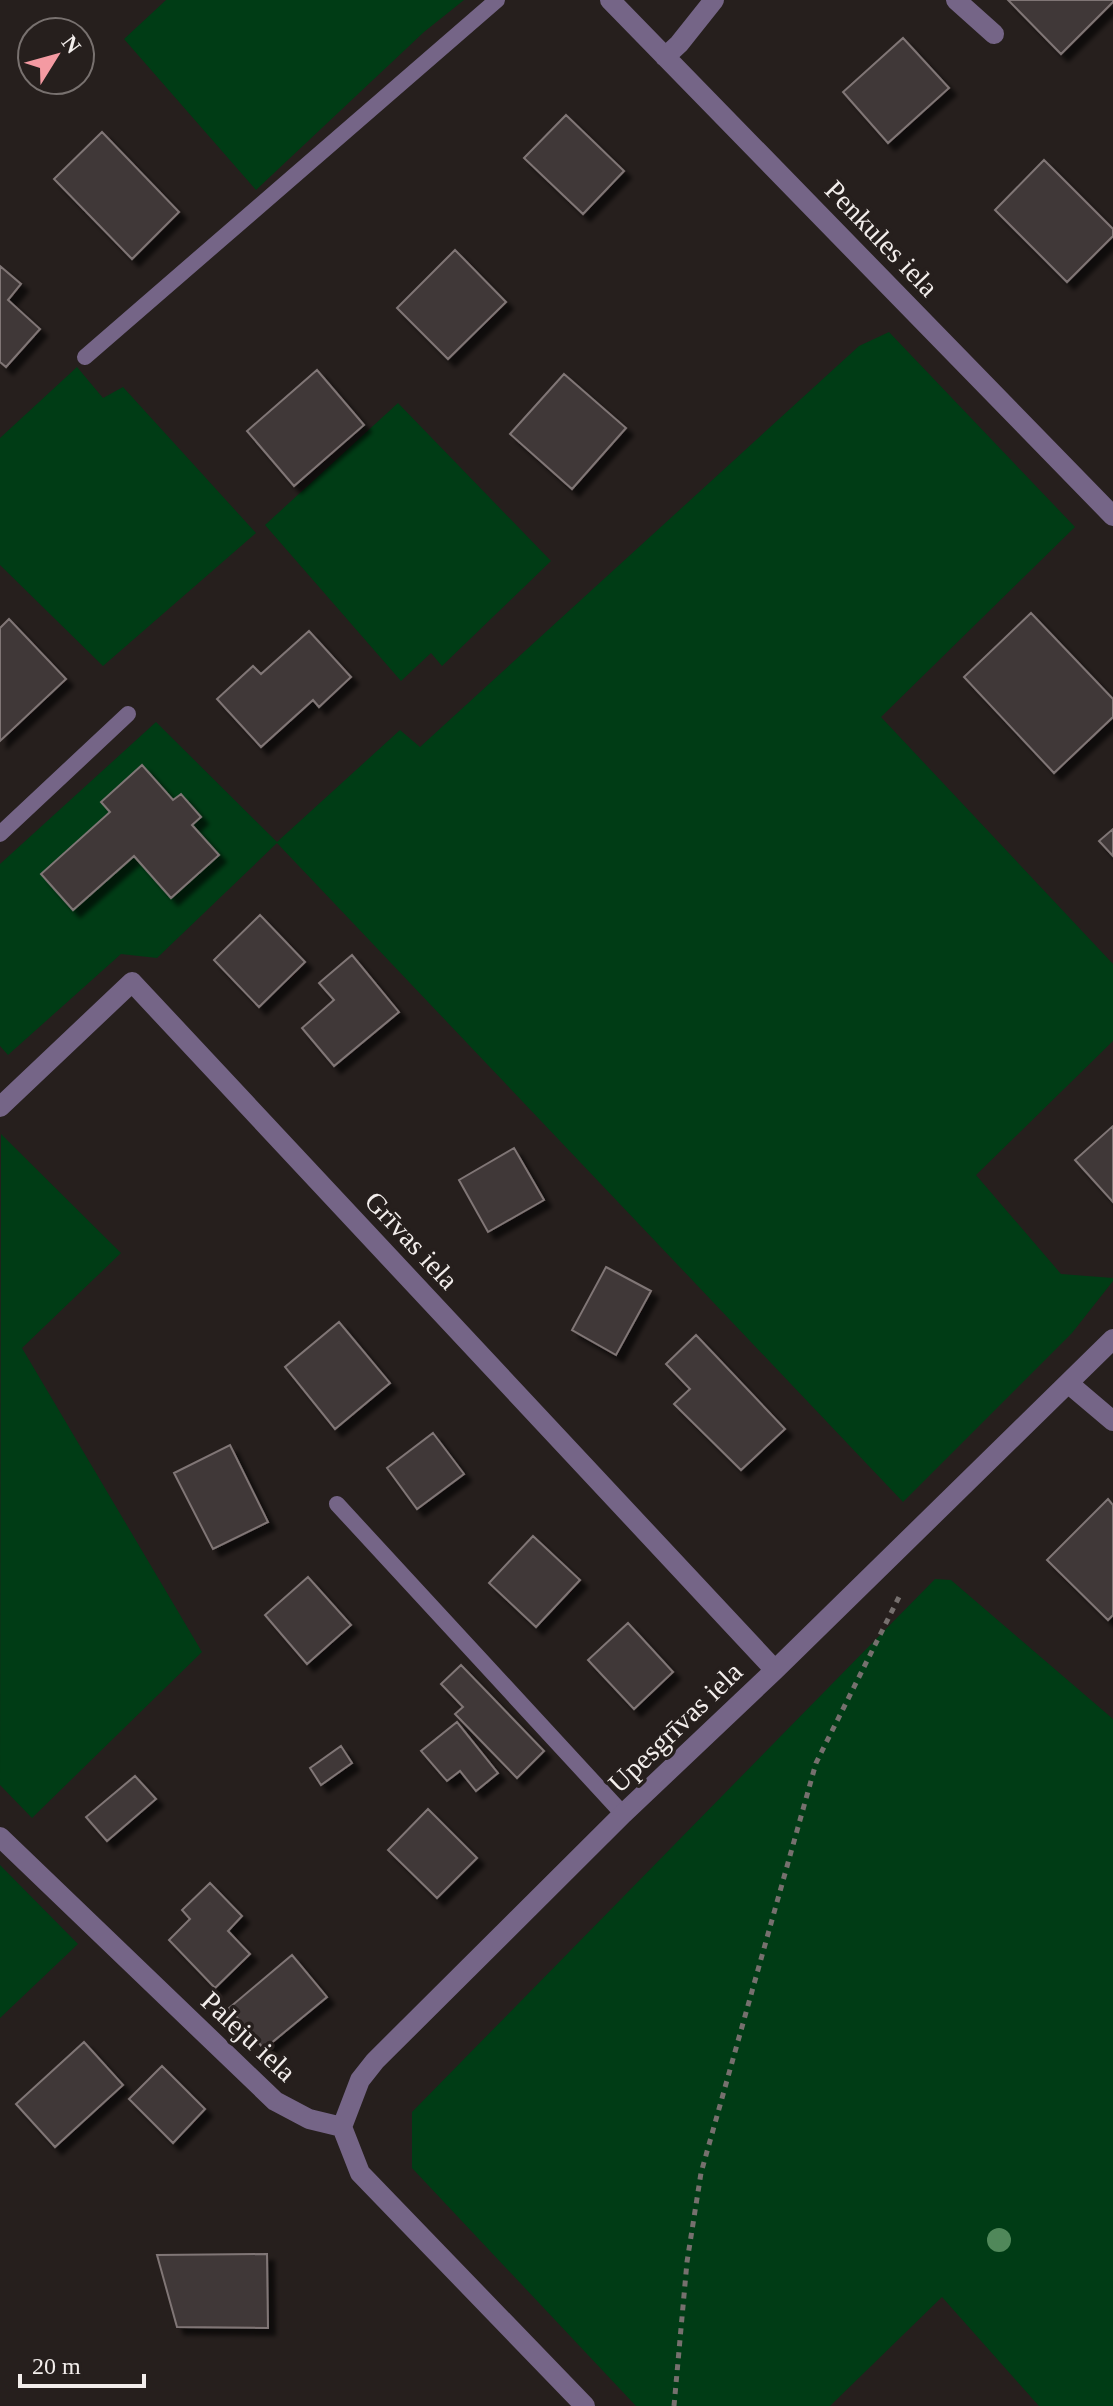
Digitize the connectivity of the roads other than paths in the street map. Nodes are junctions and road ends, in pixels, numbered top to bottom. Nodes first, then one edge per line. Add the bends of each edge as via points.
1 (497, 0) edge
2 (610, 0) edge
3 (714, 0) edge
4 (956, 0) edge
5 (994, 34) dead end
6 (665, 57) junction
7 (85, 357) dead end
8 (1113, 516) edge
9 (128, 714) dead end
10 (0, 834) edge
11 (0, 1107) edge
12 (1113, 1339) edge
13 (1068, 1383) junction
14 (1113, 1421) edge
15 (337, 1504) dead end
16 (775, 1670) junction
17 (623, 1814) junction
18 (0, 1837) edge
19 (342, 2127) junction
20 (585, 2406) edge

1 - 7 lane
2 - 6 street, Penkules iela
3 - 6 street
4 - 5 street
6 - 8 street, Penkules iela
9 - 10 lane
11 - 16 street, Grīvas iela via 132,982
12 - 13 street, Upesgrīvas iela
13 - 14 street
13 - 16 street, Upesgrīvas iela
15 - 17 lane
16 - 17 street, Upesgrīvas iela
17 - 19 street, Upesgrīvas iela via 375,2061 360,2080
18 - 19 street, Paleju iela via 275,2101 309,2119
19 - 20 street via 360,2173

